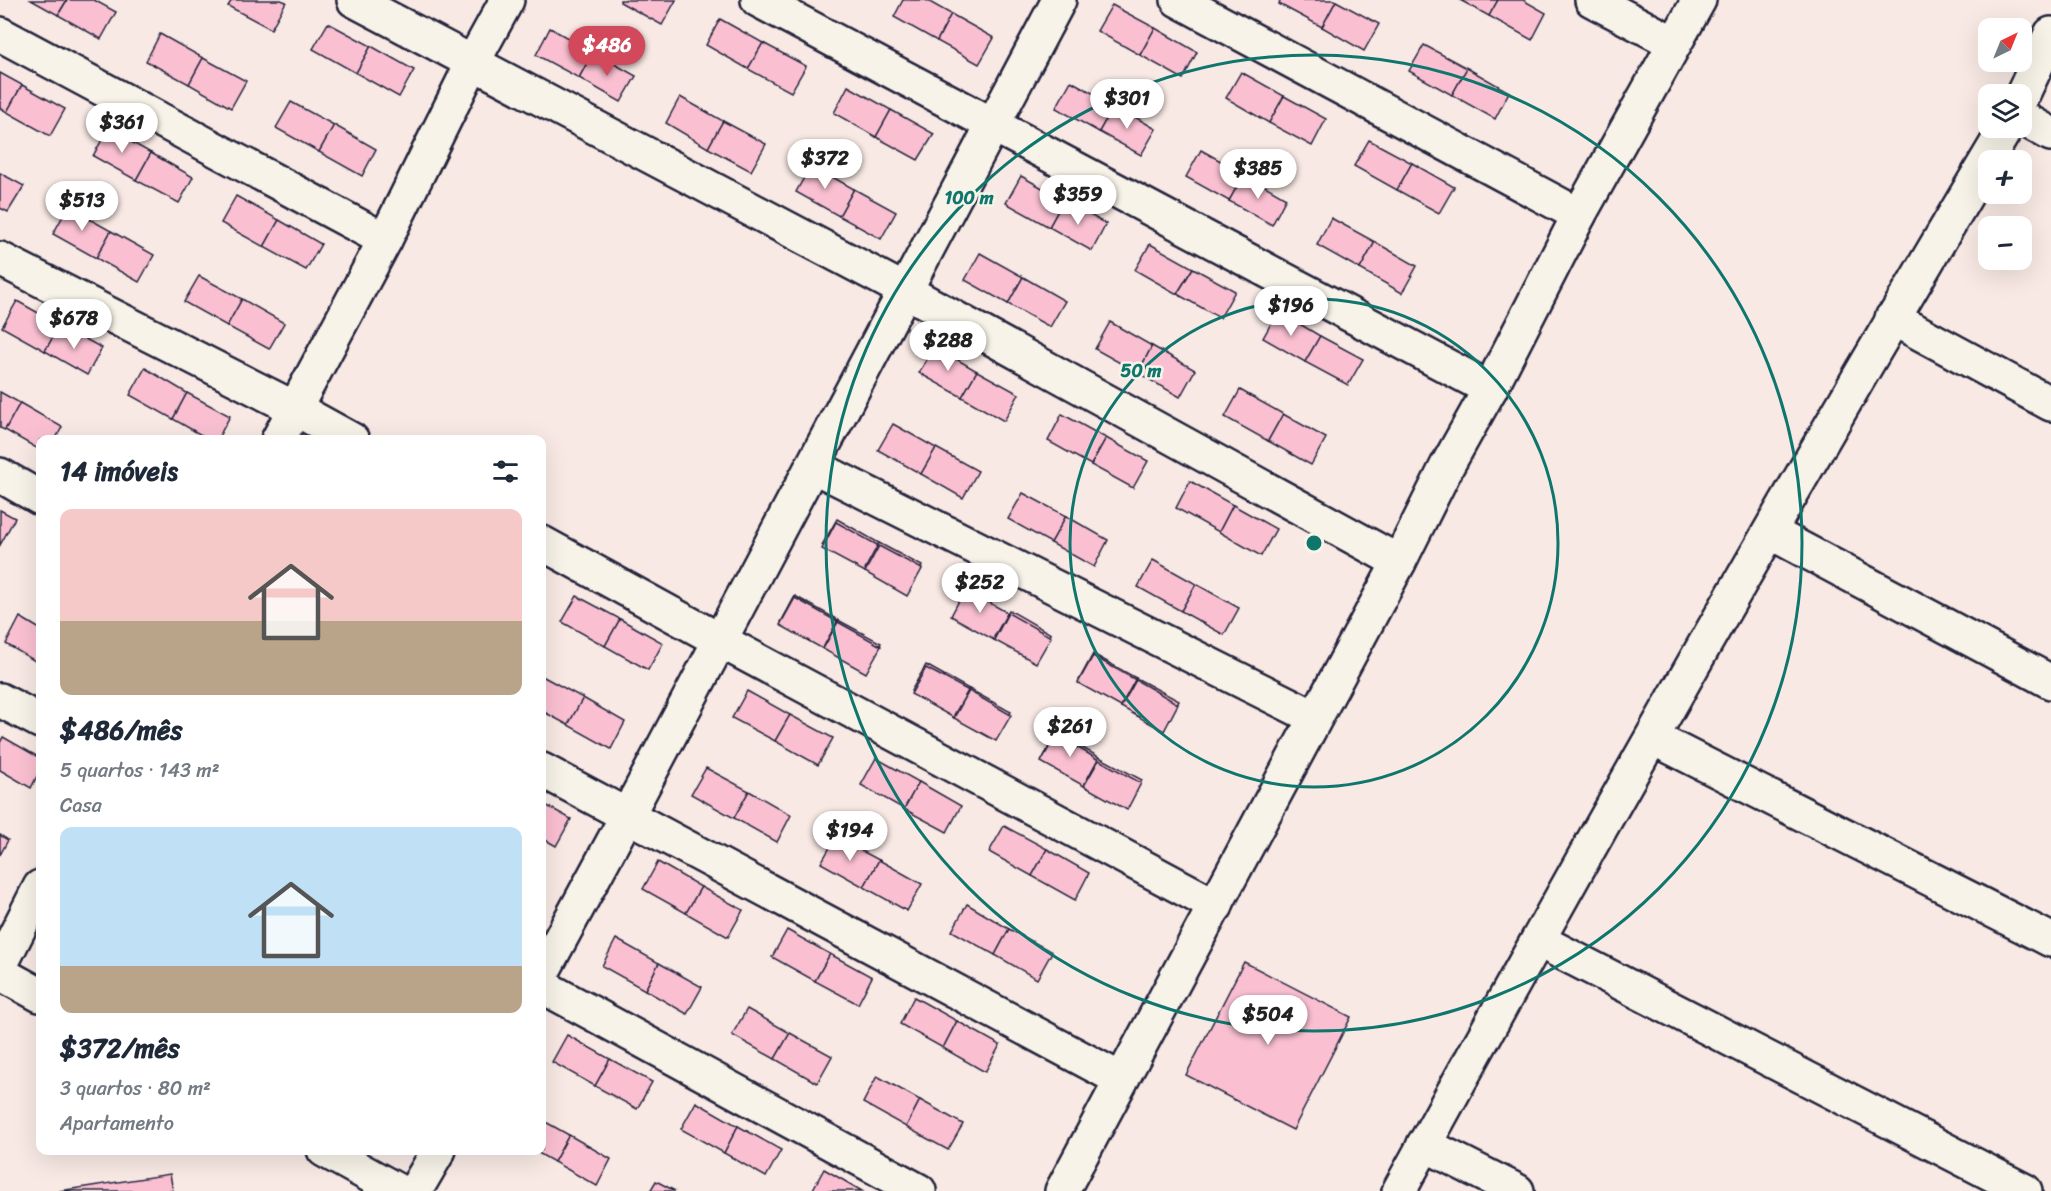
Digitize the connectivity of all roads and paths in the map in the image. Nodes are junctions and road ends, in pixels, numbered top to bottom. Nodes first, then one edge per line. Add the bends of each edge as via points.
1 (354, 0) edge
2 (507, 0) edge
3 (758, 0) edge
4 (1059, 0) edge
5 (1178, 0) edge
6 (1592, 0) edge
7 (1699, 0) edge
8 (0, 34) edge
9 (2051, 34) edge
10 (1674, 44) junction
11 (473, 62) junction
12 (2028, 84) edge
13 (2032, 124) edge
14 (993, 125) junction
15 (2051, 134) edge
16 (2000, 138) edge
17 (1579, 215) junction
18 (385, 240) junction
19 (0, 259) edge
20 (904, 290) junction
21 (1892, 318) junction
22 (1490, 388) junction
23 (2051, 404) edge
24 (294, 408) junction
25 (280, 435) edge
26 (343, 435) edge
27 (813, 466) junction
28 (0, 475) edge
29 (36, 496) edge
30 (1770, 532) junction
31 (546, 545) edge
32 (1399, 562) junction
33 (719, 640) junction
34 (2051, 682) edge
35 (0, 700) edge
36 (1314, 717) junction
37 (36, 720) edge
38 (1653, 738) junction
39 (546, 772) edge
40 (627, 816) junction
41 (36, 895) edge
42 (1216, 906) junction
43 (1538, 939) junction
44 (2051, 940) edge
45 (0, 966) edge
46 (546, 966) edge
47 (0, 973) edge
48 (546, 988) edge
49 (36, 993) edge
50 (1120, 1079) junction
51 (1424, 1144) junction
52 (333, 1155) edge
53 (436, 1155) edge
54 (398, 1191) edge
55 (415, 1191) edge
56 (919, 1191) edge
57 (1062, 1191) edge
58 (1399, 1191) edge
59 (1517, 1191) edge
60 (2025, 1191) edge

1 - 11 street
2 - 11 street
3 - 14 street
4 - 14 street
5 - 17 street
6 - 10 street
7 - 10 street
8 - 18 street
9 - 12 street
10 - 17 street
11 - 18 street
11 - 20 street
13 - 15 street
14 - 20 street
14 - 22 street
16 - 21 street
17 - 22 street
18 - 24 street
19 - 24 street
20 - 27 street
20 - 32 street
21 - 23 street
21 - 30 street
22 - 32 street
24 - 25 street
24 - 26 street
27 - 33 street
27 - 36 street
28 - 29 street
30 - 34 street
30 - 38 street
31 - 33 street
32 - 36 street
33 - 40 street
33 - 42 street
35 - 37 street
36 - 42 street
38 - 43 street
38 - 44 street
39 - 40 street
40 - 46 street
40 - 50 street
41 - 45 street
42 - 50 street
43 - 51 street
43 - 60 street
47 - 49 street
48 - 56 street
50 - 57 street
51 - 58 street
51 - 59 street
52 - 54 street
53 - 55 street

